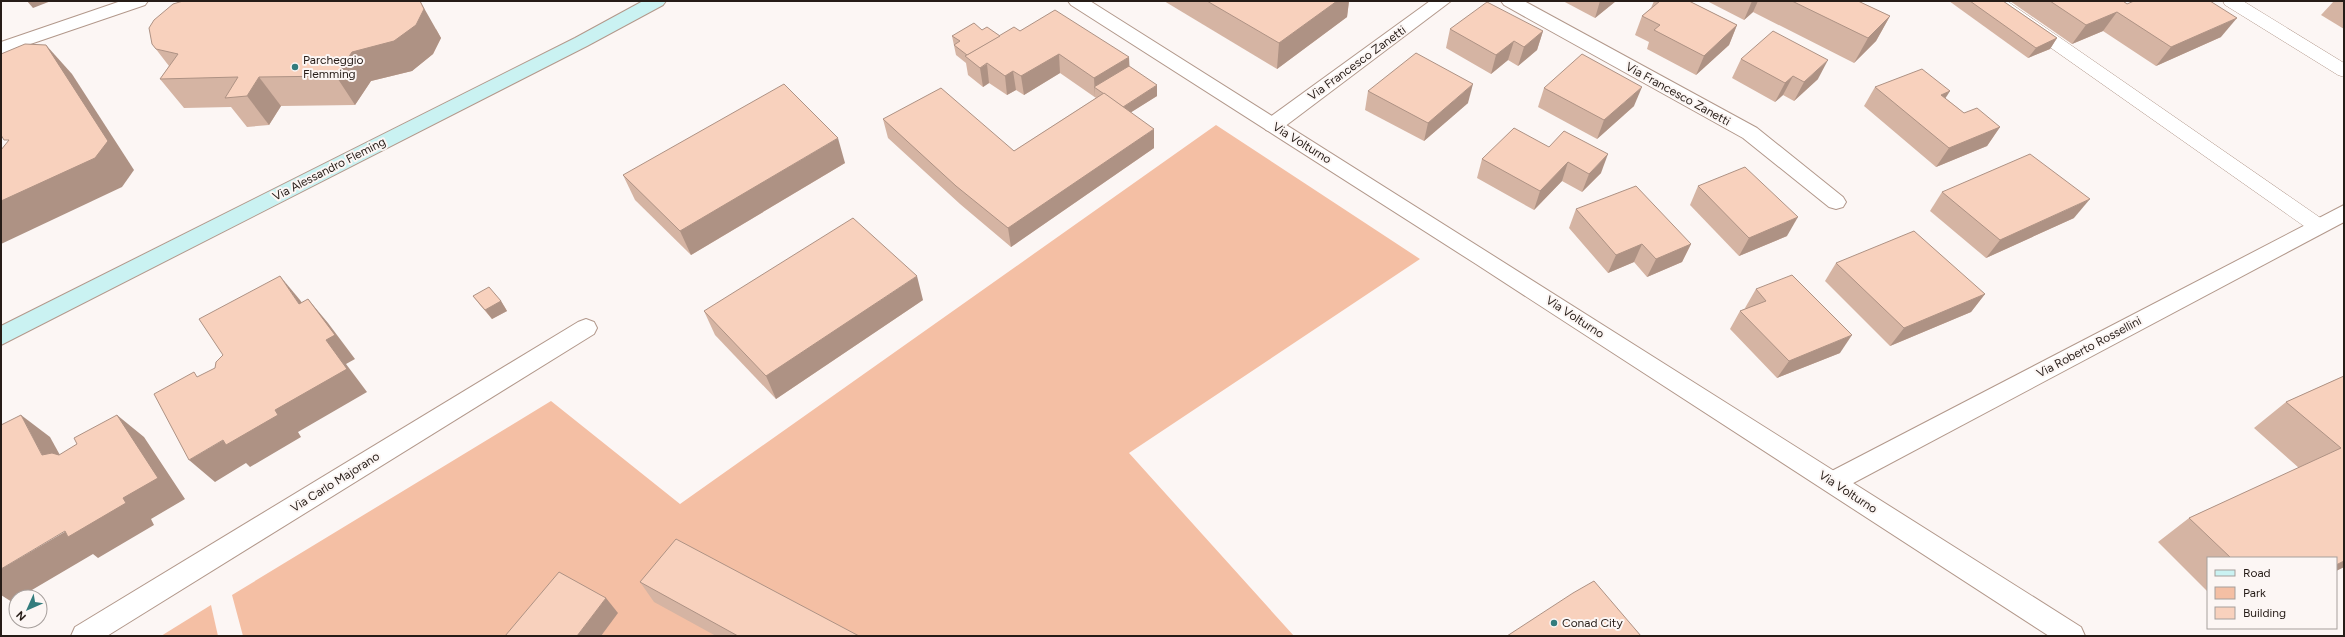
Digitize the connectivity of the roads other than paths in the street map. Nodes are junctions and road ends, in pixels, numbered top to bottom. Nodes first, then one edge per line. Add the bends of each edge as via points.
1 (139, 1) edge
2 (657, 1) edge
3 (1077, 1) edge
4 (1442, 1) edge
5 (1510, 1) edge
6 (1996, 1) edge
7 (2231, 1) edge
8 (1, 48) edge
9 (2344, 71) edge
10 (1273, 125) junction
11 (1836, 202) dead end
12 (2336, 219) edge
13 (586, 328) dead end
14 (1, 336) edge
15 (1833, 482) junction
16 (84, 636) edge
17 (2072, 636) edge

1 - 8 street
2 - 14 main road, Via Alessandro Fleming
3 - 10 street, Via Volturno
4 - 10 street, Via Francesco Zanetti
5 - 11 street, Via Francesco Zanetti via 1750,133
6 - 12 lane
7 - 9 lane
10 - 15 street, Via Volturno
12 - 15 street, Via Roberto Rossellini
13 - 16 street, Via Carlo Majorano
15 - 17 street, Via Volturno

